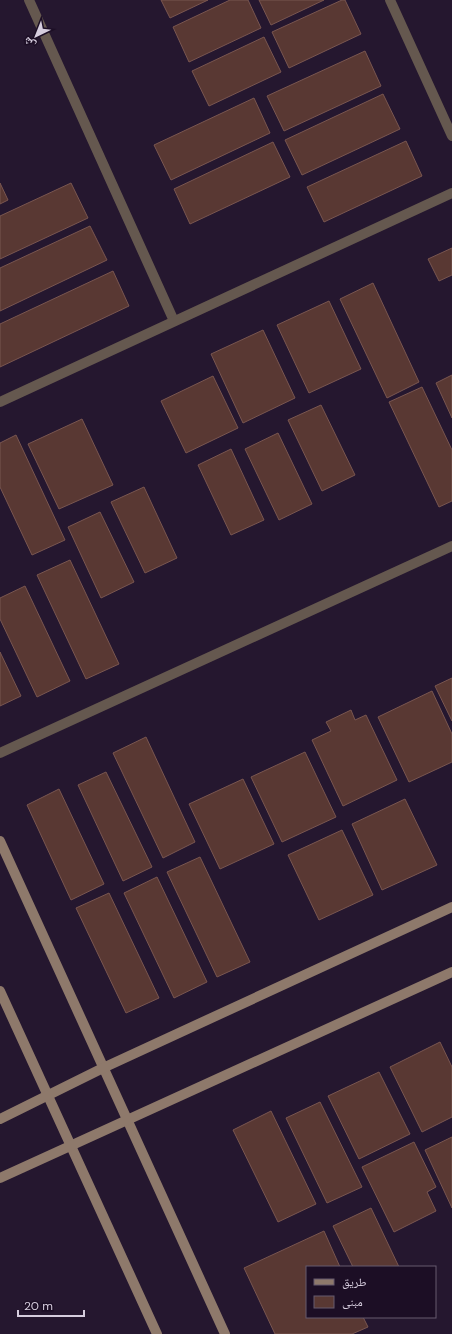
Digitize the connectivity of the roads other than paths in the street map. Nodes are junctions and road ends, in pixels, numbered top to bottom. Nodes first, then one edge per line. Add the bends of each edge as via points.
1 (29, 0) edge
2 (390, 0) edge
3 (452, 136) edge
4 (452, 193) edge
5 (174, 321) junction
6 (0, 402) edge
7 (452, 546) edge
8 (0, 753) edge
9 (0, 841) edge
10 (452, 907) edge
11 (452, 972) edge
12 (0, 991) edge
13 (104, 1068) junction
14 (48, 1096) junction
15 (0, 1119) edge
16 (128, 1120) junction
17 (71, 1146) junction
18 (0, 1178) edge
19 (157, 1334) edge
20 (225, 1334) edge

1 - 5 lane
2 - 3 lane
4 - 5 lane
5 - 6 lane
7 - 8 lane
9 - 13 street
10 - 13 street
11 - 16 street
12 - 14 street
13 - 14 street
13 - 16 street
14 - 15 street
14 - 17 street
16 - 17 street
16 - 20 street
17 - 18 street
17 - 19 street

